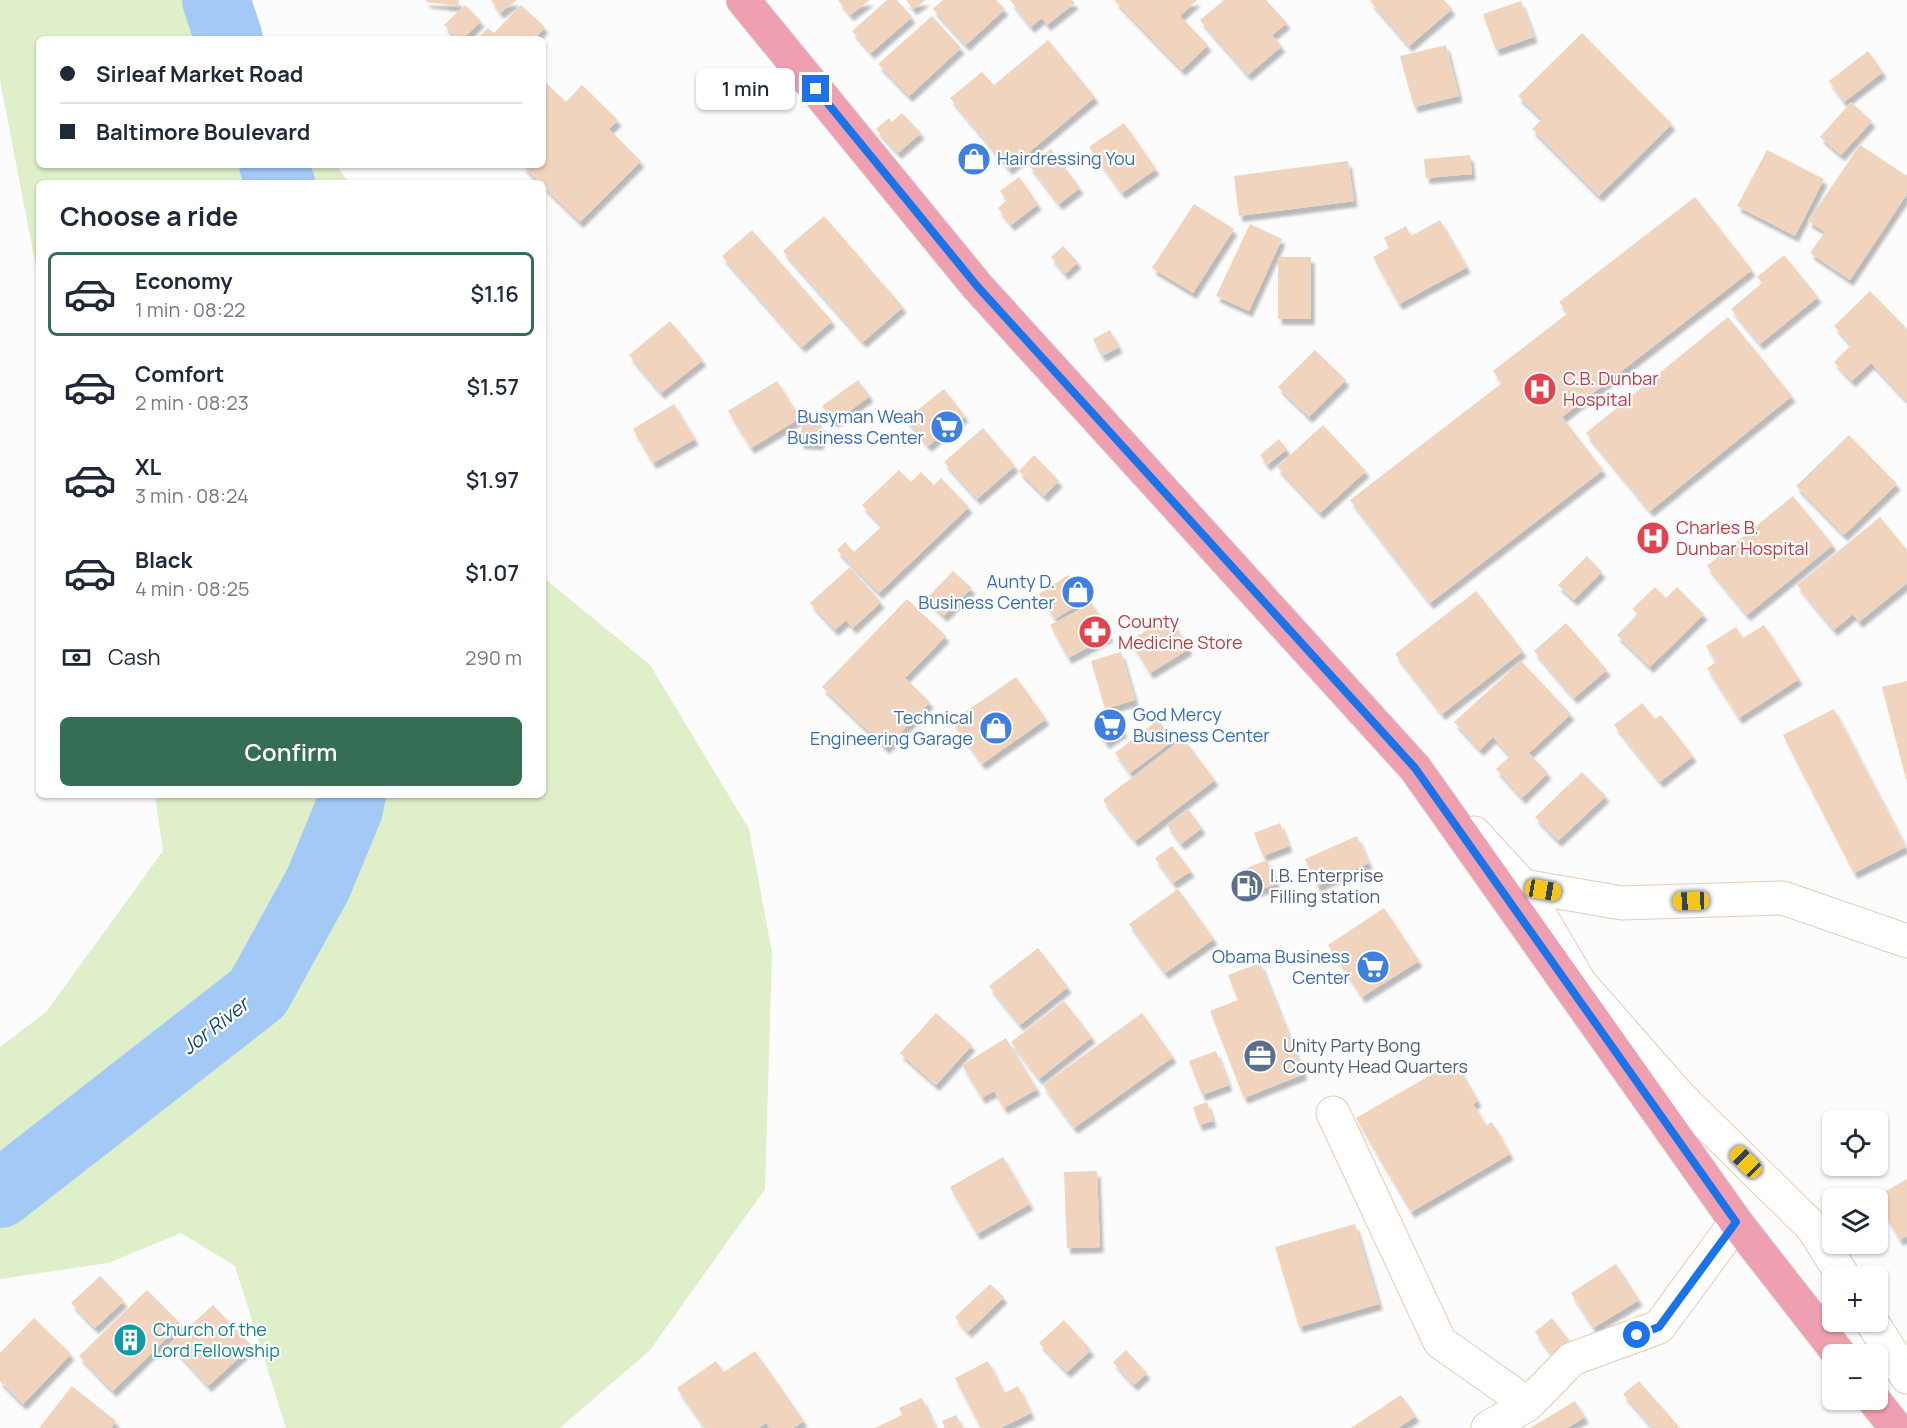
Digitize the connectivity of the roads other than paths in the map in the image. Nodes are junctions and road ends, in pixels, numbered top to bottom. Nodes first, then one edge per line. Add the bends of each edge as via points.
1 (743, 0) edge
2 (1415, 768) junction
3 (1523, 886) junction
4 (1907, 941) edge
5 (1333, 1113) dead end
6 (1736, 1222) junction
7 (1837, 1266) edge
8 (1878, 1332) edge
9 (1831, 1344) edge
10 (1907, 1377) edge
11 (1528, 1404) junction
12 (1882, 1410) edge
13 (1488, 1428) edge
14 (1896, 1428) edge

1 - 2 highway via 977,286
2 - 3 street
2 - 6 highway
3 - 4 street via 1622,903 1783,898
3 - 7 street via 1580,983 1679,1096 1813,1228
5 - 11 street via 1440,1342
6 - 9 highway
6 - 11 street via 1659,1327 1572,1359
8 - 10 street
11 - 13 street
12 - 14 highway

